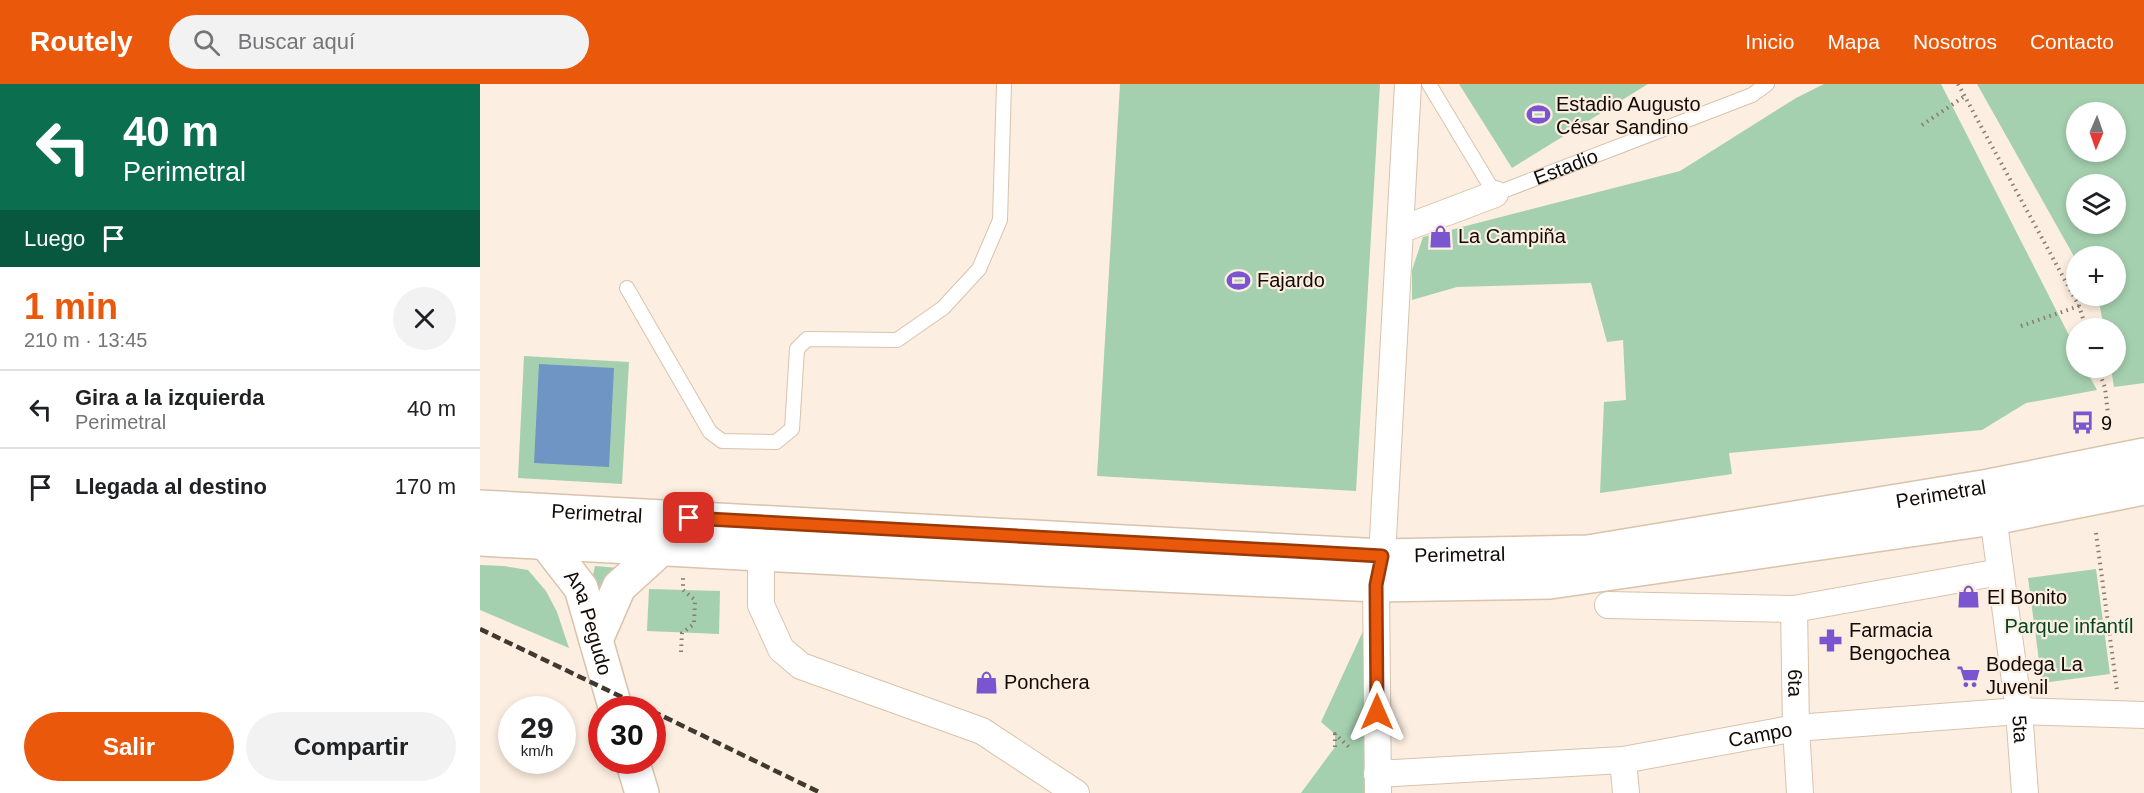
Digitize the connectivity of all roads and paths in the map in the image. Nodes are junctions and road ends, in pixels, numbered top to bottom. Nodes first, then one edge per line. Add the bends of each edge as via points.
1 (1004, 84) edge
2 (1408, 84) edge
3 (1429, 84) edge
4 (1767, 84) edge
5 (1958, 84) edge
6 (1965, 96) junction
7 (1923, 125) dead end
8 (1495, 194) junction
9 (1400, 230) junction
10 (2066, 282) edge
11 (627, 288) dead end
12 (2079, 306) joint
13 (2083, 318) edge
14 (2021, 326) dead end
15 (2101, 378) edge
16 (2129, 458) edge
17 (1989, 486) junction
18 (2144, 488) edge
19 (486, 507) edge
20 (641, 516) junction
21 (1993, 518) junction
22 (2096, 533) dead end
23 (480, 538) edge
24 (546, 543) junction
25 (595, 546) junction
26 (661, 549) junction
27 (762, 554) junction
28 (1379, 571) junction
29 (2000, 572) junction
30 (581, 588) junction
31 (683, 590) dead end
32 (1608, 605) dead end
33 (1794, 609) junction
34 (596, 640) junction
35 (681, 652) dead end
36 (612, 696) edge
37 (2019, 711) junction
38 (2132, 715) edge
39 (1796, 728) junction
40 (1623, 759) junction
41 (636, 774) edge
42 (1378, 784) edge
43 (642, 793) edge
44 (1076, 793) edge
45 (1626, 793) edge
46 (1800, 793) edge
47 (2025, 793) edge

1 - 11 lane via 1000,220 979,269 943,308 897,340 807,339 797,349 792,429 776,442 722,441 710,432
2 - 9 street
3 - 8 lane
4 - 8 lane, Estadio via 1752,95
5 - 6 path
6 - 7 path
6 - 10 path
8 - 9 street, Estadio
9 - 28 street
12 - 13 path
12 - 14 path
15 - 16 path
16 - 17 main road, Perimetral
17 - 21 street, 5ta
17 - 28 main road, Perimetral via 1588,552
18 - 21 main road, Perimetral
19 - 20 main road, Perimetral
19 - 24 main road
20 - 25 main road
20 - 28 main road, Perimetral
21 - 28 main road, Perimetral via 1550,582
21 - 29 street, 5ta
22 - 38 path
23 - 24 main road, Perimetral
24 - 25 main road, Perimetral
24 - 30 main road, Ana Pegudo
25 - 26 main road, Perimetral
25 - 30 main road
26 - 27 main road, Perimetral
26 - 34 main road via 619,587
27 - 28 main road, Perimetral
27 - 44 street via 761,604 781,649 801,666 982,730
28 - 42 street
29 - 33 street
29 - 37 street, 5ta
30 - 34 main road, Ana Pegudo
31 - 35 path via 695,600 694,624 682,633
32 - 33 street
33 - 39 street, 6ta
34 - 36 main road, Ana Pegudo
37 - 38 street, Campo
37 - 39 street, Campo
37 - 47 street, 5ta
39 - 40 street, Campo
39 - 46 street, 6ta
40 - 42 street, Campo
40 - 45 street
41 - 43 main road

